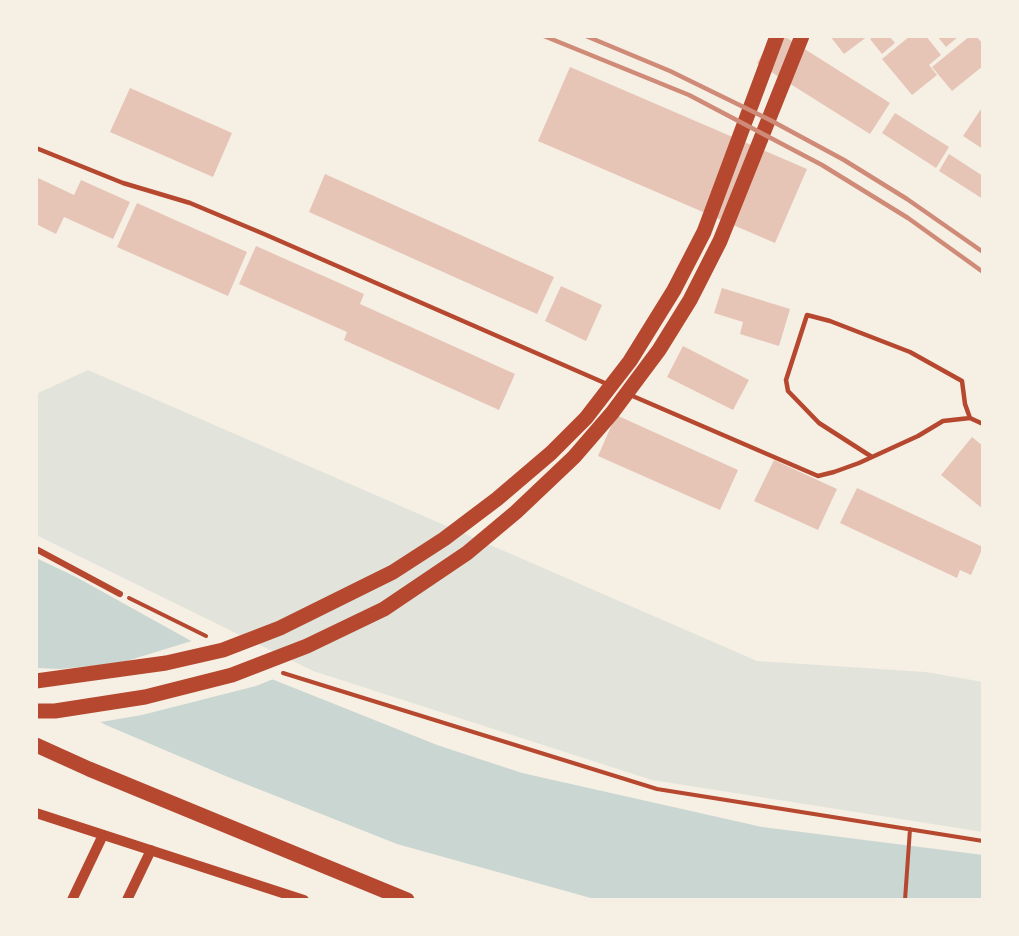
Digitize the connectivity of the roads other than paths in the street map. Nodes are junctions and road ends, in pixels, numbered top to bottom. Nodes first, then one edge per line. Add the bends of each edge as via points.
1 (777, 36) edge
2 (802, 36) edge
3 (36, 148) edge
4 (615, 388) dead end
5 (626, 393) dead end
6 (970, 418) junction
7 (983, 424) edge
8 (872, 457) junction
9 (36, 549) edge
10 (120, 594) road end
11 (36, 681) edge
12 (36, 711) edge
13 (36, 745) edge
14 (36, 813) edge
15 (103, 835) junction
16 (151, 850) junction
17 (72, 900) edge
18 (127, 900) edge
19 (304, 900) edge
20 (407, 900) edge

1 - 11 highway via 704,232 674,290 630,361 551,453 497,500 393,573 280,628 224,650 166,663
2 - 12 highway via 720,241 690,300 612,413 574,457 516,512 466,553 384,609 308,646 232,675 145,697
3 - 4 lane via 123,183 190,203
5 - 8 lane via 818,476
6 - 7 lane
6 - 8 lane via 943,421
6 - 8 lane via 962,381 910,352 807,315 786,380 788,391 819,423
9 - 10 street
13 - 20 highway
14 - 15 street
15 - 16 street
15 - 17 street
16 - 18 street
16 - 19 street

